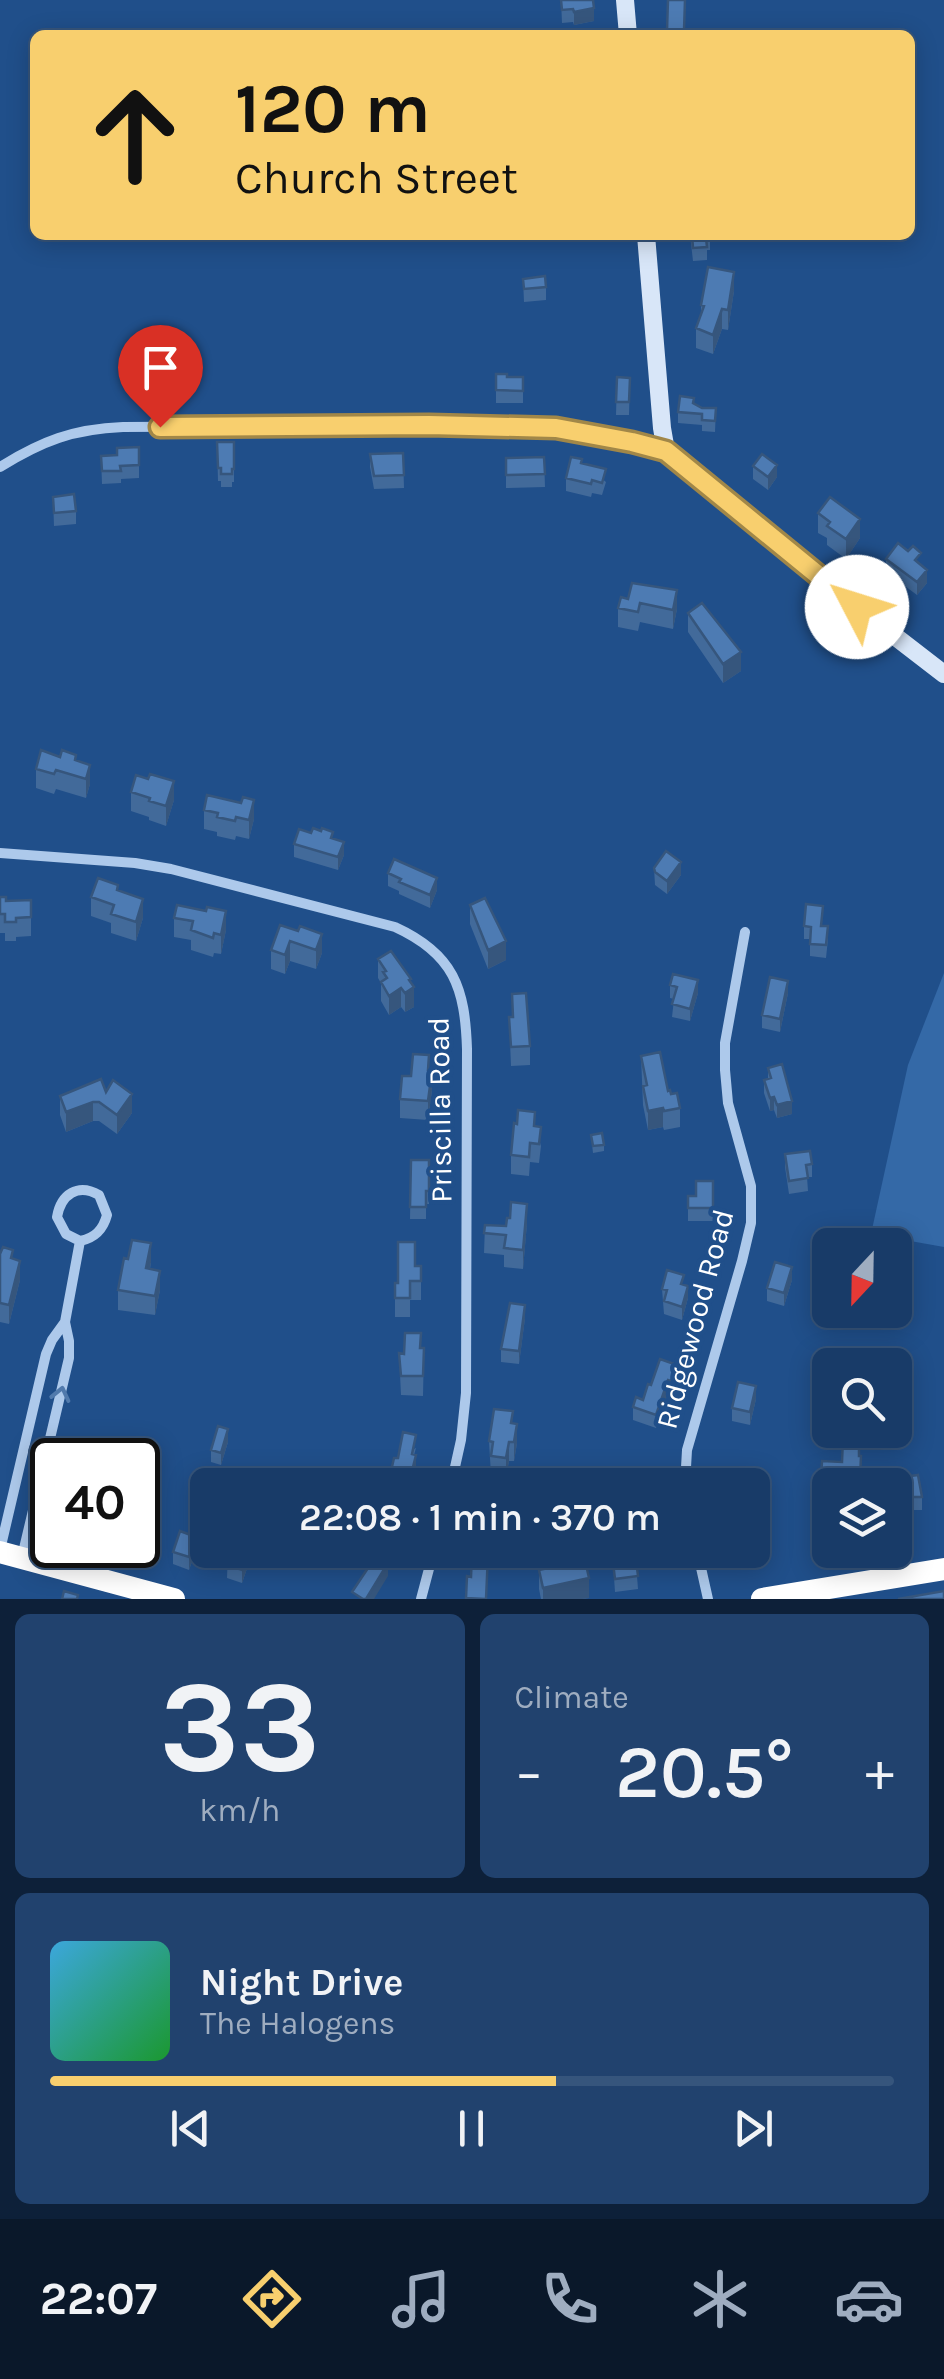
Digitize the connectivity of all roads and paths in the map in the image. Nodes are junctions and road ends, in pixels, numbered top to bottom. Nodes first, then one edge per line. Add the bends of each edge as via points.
1 (625, 0) edge
2 (628, 30) edge
3 (646, 240) edge
4 (666, 451) junction
5 (0, 467) edge
6 (944, 674) edge
7 (0, 853) edge
8 (745, 932) dead end
9 (80, 1241) junction
10 (66, 1322) junction
11 (455, 1468) edge
12 (686, 1468) edge
13 (7, 1553) edge
14 (429, 1568) edge
15 (701, 1568) edge
16 (944, 1569) edge
17 (174, 1599) edge
18 (421, 1599) edge
19 (708, 1599) edge
20 (762, 1599) edge

1 - 2 street
3 - 4 street
4 - 5 street via 556,428 111,427 56,437
4 - 6 street
7 - 11 street, Priscilla Road via 171,869 395,927 441,959 464,1002 467,1049 466,1393
8 - 12 street, Ridgewood Road via 724,1061 751,1186 750,1223
9 - 9 street via 66,1234 57,1216 64,1198 84,1189 99,1195 107,1215 96,1234
9 - 10 street
13 -> 10 street via 69,1358
10 - 13 street via 46,1354
13 - 17 highway
14 - 18 street
15 - 19 street
16 - 20 highway

